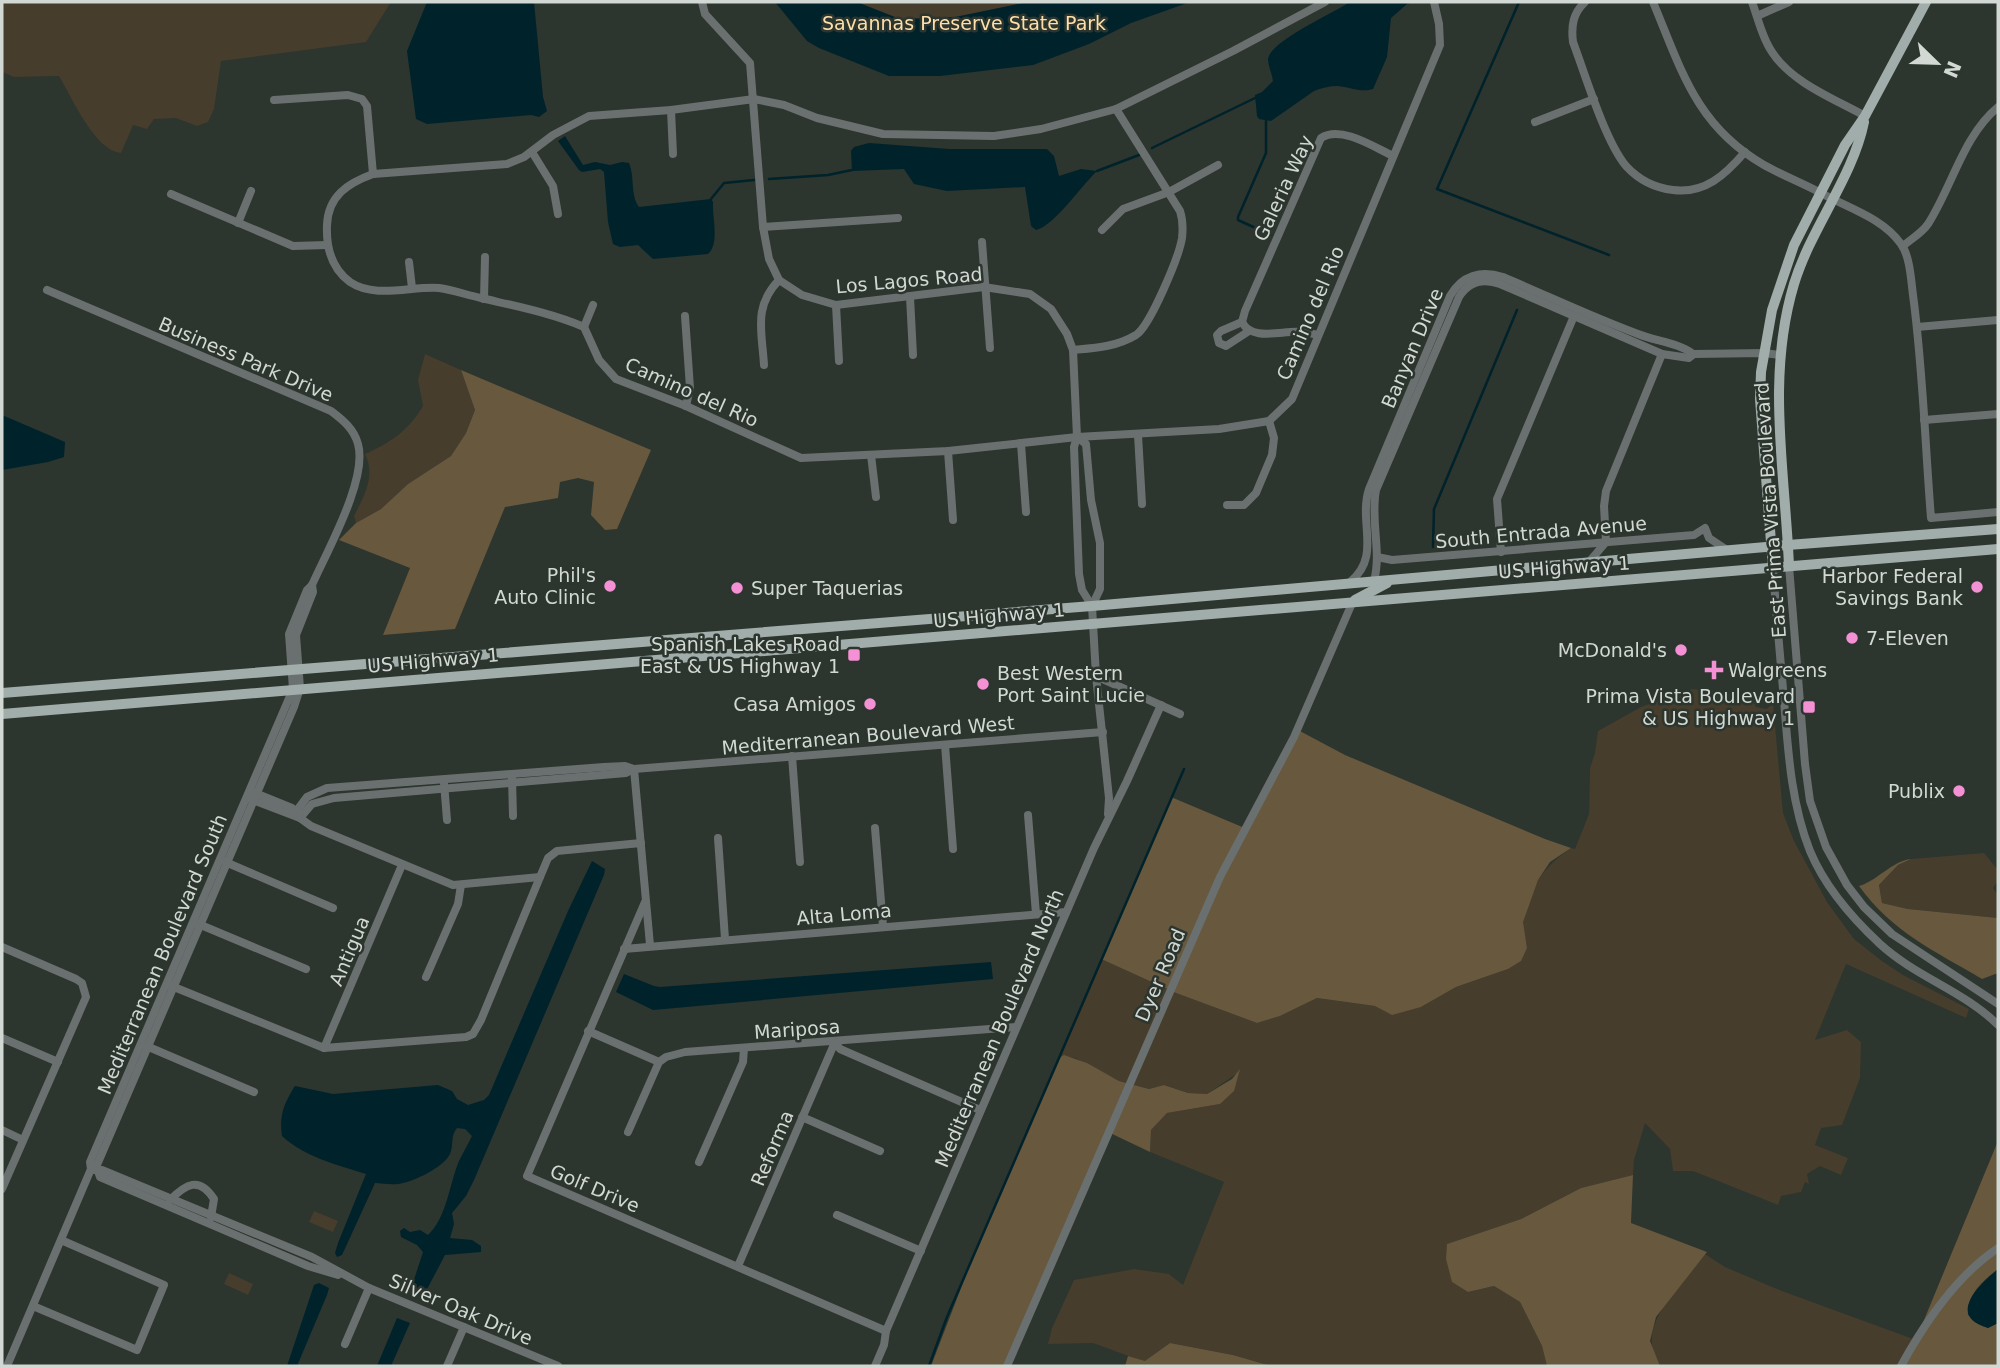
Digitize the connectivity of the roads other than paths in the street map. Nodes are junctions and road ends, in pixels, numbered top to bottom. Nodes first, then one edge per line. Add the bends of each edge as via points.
1 (702, 2) edge
2 (1325, 2) edge
3 (1434, 2) edge
4 (1585, 2) edge
5 (1653, 2) edge
6 (1752, 2) edge
7 (1789, 2) edge
8 (1926, 2) edge
9 (1757, 16) junction
10 (754, 99) junction
11 (1594, 99) junction
12 (274, 100) dead end
13 (1998, 107) edge
14 (1116, 109) junction
15 (671, 110) junction
16 (1865, 116) junction
17 (1535, 122) dead end
18 (532, 152) junction
19 (1745, 152) junction
20 (674, 154) dead end
21 (1393, 156) junction
22 (1218, 165) dead end
23 (373, 174) junction
24 (251, 191) dead end
25 (1169, 192) junction
26 (1821, 193) junction
27 (172, 194) dead end
28 (1832, 199) junction
29 (558, 214) dead end
30 (898, 218) dead end
31 (238, 223) junction
32 (763, 227) junction
33 (1102, 230) dead end
34 (982, 242) dead end
35 (327, 245) junction
36 (1903, 246) junction
37 (485, 257) dead end
38 (409, 262) dead end
39 (779, 280) junction
40 (984, 287) junction
41 (412, 288) junction
42 (47, 290) dead end
43 (1532, 293) junction
44 (910, 297) junction
45 (484, 299) junction
46 (593, 305) dead end
47 (836, 305) junction
48 (685, 316) dead end
49 (1574, 316) junction
50 (1998, 320) edge
51 (1242, 322) junction
52 (583, 327) junction
53 (1917, 327) junction
54 (1249, 331) junction
55 (1318, 335) junction
56 (990, 348) dead end
57 (1073, 350) junction
58 (1764, 353) junction
59 (1662, 354) junction
60 (1694, 354) junction
61 (913, 355) dead end
62 (1780, 355) junction
63 (839, 360) dead end
64 (764, 365) dead end
65 (685, 406) junction
66 (1998, 414) edge
67 (1924, 420) junction
68 (1269, 421) junction
69 (1138, 435) junction
70 (1077, 437) junction
71 (1021, 444) junction
72 (948, 451) junction
73 (871, 455) junction
74 (876, 497) dead end
75 (1142, 504) dead end
76 (1227, 505) dead end
77 (1026, 512) dead end
78 (1998, 512) edge
79 (953, 520) dead end
80 (1998, 529) edge
81 (1372, 540) junction
82 (1606, 542) junction
83 (1788, 545) junction
84 (1772, 546) junction
85 (1998, 549) edge
86 (1727, 550) junction
87 (1501, 552) junction
88 (1377, 557) junction
89 (1589, 562) junction
90 (1789, 566) junction
91 (1773, 568) junction
92 (1396, 579) junction
93 (1374, 581) junction
94 (1349, 583) junction
95 (1353, 601) junction
96 (1328, 603) junction
97 (1092, 606) junction
98 (1093, 625) junction
99 (788, 630) junction
100 (758, 633) junction
101 (764, 651) junction
102 (736, 653) junction
103 (297, 669) junction
104 (1096, 676) junction
105 (297, 689) junction
106 (2, 693) edge
107 (1161, 705) junction
108 (2, 714) edge
109 (1180, 714) dead end
110 (1103, 732) junction
111 (945, 745) junction
112 (792, 756) junction
113 (634, 769) junction
114 (512, 779) junction
115 (444, 784) junction
116 (252, 796) junction
117 (296, 815) junction
118 (1028, 815) dead end
119 (513, 816) dead end
120 (1108, 816) junction
121 (447, 820) dead end
122 (875, 828) dead end
123 (718, 838) dead end
124 (641, 843) junction
125 (953, 849) dead end
126 (223, 862) junction
127 (800, 862) dead end
128 (402, 865) junction
129 (540, 877) junction
130 (461, 885) junction
131 (645, 902) junction
132 (333, 908) dead end
133 (1066, 912) junction
134 (1036, 914) junction
135 (197, 923) junction
136 (883, 926) junction
137 (725, 939) junction
138 (650, 945) junction
139 (2, 947) edge
140 (624, 949) junction
141 (306, 969) dead end
142 (426, 977) dead end
143 (170, 986) junction
144 (1996, 1002) edge
145 (1984, 1010) junction
146 (1998, 1025) edge
147 (1016, 1027) junction
148 (588, 1031) junction
149 (2, 1038) edge
150 (835, 1042) junction
151 (144, 1045) junction
152 (324, 1048) junction
153 (744, 1048) junction
154 (58, 1062) junction
155 (659, 1062) junction
156 (254, 1092) dead end
157 (980, 1110) junction
158 (802, 1117) junction
159 (2, 1130) edge
160 (628, 1132) dead end
161 (23, 1140) junction
162 (880, 1151) dead end
163 (699, 1162) dead end
164 (95, 1170) junction
165 (2, 1189) edge
166 (169, 1202) junction
167 (837, 1215) dead end
168 (210, 1219) junction
169 (61, 1240) junction
170 (1998, 1248) edge
171 (921, 1251) junction
172 (738, 1266) junction
173 (369, 1288) junction
174 (33, 1306) junction
175 (464, 1327) junction
176 (886, 1331) junction
177 (345, 1344) dead end
178 (7, 1366) edge
179 (447, 1366) edge
180 (558, 1366) edge
181 (875, 1366) edge
182 (1007, 1366) edge
183 (1901, 1366) edge

1 - 10 street via 705,14 750,63
2 - 14 street
3 - 21 street, Camino del Rio via 1440,45
4 - 11 street via 1574,16 1573,42
5 - 19 street via 1690,90 1714,124
6 - 9 street
7 - 9 street
8 - 16 main road, East Prima Vista Boulevard
9 - 16 street via 1771,51 1784,66
10 - 14 street via 883,134 994,136
10 - 15 street
10 - 32 street
11 - 17 street
11 - 19 street via 1625,164 1661,188 1677,191 1707,186
12 - 23 street via 348,95 362,99 367,106
13 - 36 street via 1974,135 1926,227
14 - 25 street
15 - 18 street via 589,116
15 - 20 street
16 - 26 main road, East Prima Vista Boulevard via 1844,145
16 - 28 main road, East Prima Vista Boulevard via 1860,144
18 - 23 street via 498,166
18 - 29 street via 553,186
19 - 26 street
21 - 51 street, Galeria Way via 1340,134 1321,138
21 - 55 street, Camino del Rio
22 - 25 street
23 - 35 street via 352,182 333,202
24 - 31 street
25 - 33 street via 1123,209
25 - 57 street via 1181,216 1182,239 1147,323 1135,336 1114,345
26 - 28 street
26 - 58 main road, East Prima Vista Boulevard via 1782,276
27 - 31 street
28 - 36 street via 1889,230
28 - 62 main road, East Prima Vista Boulevard via 1795,281
30 - 32 street
31 - 35 street via 293,246
32 - 39 street via 769,259
34 - 40 street
35 - 41 street via 337,268 357,286
36 - 53 street
37 - 45 street
38 - 41 street
39 - 47 street, Los Lagos Road via 802,295
39 - 64 street via 761,309
40 - 44 street, Los Lagos Road
40 - 56 street
40 - 57 street, Los Lagos Road via 1030,294 1051,309
41 - 45 street via 442,289
42 - 103 street, Business Park Drive via 331,411 350,428 358,445 358,479 303,607 296,635
43 - 49 street, Banyan Drive
43 - 60 street, Banyan Drive
43 - 81 street, Banyan Drive via 1485,281 1457,292 1372,491
44 - 47 street, Los Lagos Road
44 - 61 street
45 - 52 street
46 - 52 street
47 - 63 street
48 - 65 street via 690,388
49 - 59 street, Banyan Drive
49 - 87 street via 1497,499
50 - 53 street
51 - 54 street
51 - 54 street via 1221,331 1219,343 1226,346
52 - 65 street, Camino del Rio via 599,360 616,379
53 - 67 street
54 - 55 street
55 - 68 street, Camino del Rio via 1292,399
57 - 70 street, Los Lagos Road
58 - 60 street, Banyan Drive
58 - 62 street, Banyan Drive
58 - 84 main road, East Prima Vista Boulevard via 1760,399
59 - 60 street, Banyan Drive via 1689,358
59 - 82 street via 1606,491
62 - 83 main road, East Prima Vista Boulevard via 1777,401
65 - 73 street, Camino del Rio via 801,458
66 - 67 street
67 - 78 street via 1931,518
68 - 69 street, Camino del Rio
68 - 76 street via 1275,446 1256,493 1244,505
69 - 70 street, Camino del Rio
69 - 75 street
70 - 71 street, Camino del Rio
70 - 97 street, Los Lagos Road via 1073,447 1079,574
70 - 97 street, Los Lagos Road via 1086,444 1100,543 1100,589
71 - 72 street, Camino del Rio
71 - 77 street
72 - 73 street, Camino del Rio
72 - 79 street
73 - 74 street
80 - 83 main road, US Highway 1
81 - 88 street, Banyan Drive
81 - 94 street, Banyan Drive via 1366,564
82 - 86 street, South Entrada Avenue via 1694,535 1705,528 1709,538
82 - 87 street, South Entrada Avenue
82 - 89 street
83 - 84 main road, US Highway 1
83 - 90 main road, East Prima Vista Boulevard
84 - 86 main road, US Highway 1
84 - 91 main road, East Prima Vista Boulevard
85 - 90 main road, US Highway 1
86 - 89 main road, US Highway 1
87 - 88 street, South Entrada Avenue via 1392,560
88 - 93 street, Banyan Drive
89 - 92 main road, US Highway 1
90 - 91 main road, US Highway 1
90 - 144 street, East Prima Vista Boulevard via 1805,764 1810,801 1826,847 1847,885 1892,934
91 - 95 main road, US Highway 1
91 - 145 street, East Prima Vista Boulevard via 1789,761 1796,806 1811,852 1854,919 1883,947
92 - 93 main road, US Highway 1
92 - 95 main road
93 - 94 main road, US Highway 1
93 - 96 main road
94 - 97 main road, US Highway 1
95 - 96 main road, US Highway 1
95 - 182 street, Dyer Road via 1294,737 1220,877
96 - 98 main road, US Highway 1
97 - 98 street
97 - 99 main road, US Highway 1
98 - 101 main road, US Highway 1
98 - 104 street
99 - 100 main road, US Highway 1
99 - 101 main road
100 - 102 main road
100 - 103 main road, US Highway 1
101 - 102 main road, US Highway 1
102 - 105 main road, US Highway 1
103 - 105 street, Mediterranean Boulevard South
103 - 106 main road, US Highway 1
104 - 107 street
104 - 110 street
105 - 108 main road, US Highway 1
105 - 116 street, Mediterranean Boulevard South
107 - 109 street
107 - 120 street, Mediterranean Boulevard North
110 - 111 street, Mediterranean Boulevard West
110 - 120 street
111 - 112 street, Mediterranean Boulevard West
111 - 125 street
112 - 113 street, Mediterranean Boulevard West
112 - 127 street
113 - 114 street, Mediterranean Boulevard West
113 - 124 street, Golf Drive
114 - 115 street, Mediterranean Boulevard West
114 - 119 street
115 - 117 street, Mediterranean Boulevard West via 322,800
115 - 121 street
116 - 117 street
116 - 126 street, Mediterranean Boulevard South
117 - 128 street
118 - 134 street
120 - 133 street, Mediterranean Boulevard North
122 - 136 street
123 - 137 street
124 - 129 street via 557,851 548,858
124 - 131 street, Golf Drive
126 - 132 street
126 - 135 street, Mediterranean Boulevard South
128 - 130 street
128 - 152 street, Antigua
129 - 130 street
129 - 152 street via 473,1034
130 - 142 street via 458,904
131 - 138 street, Golf Drive
131 - 140 street, Golf Drive
133 - 134 street, Alta Loma
133 - 147 street, Mediterranean Boulevard North
134 - 136 street, Alta Loma
135 - 141 street
135 - 143 street, Mediterranean Boulevard South
136 - 137 street, Alta Loma
137 - 138 street, Alta Loma
138 - 140 street, Alta Loma
139 - 154 street via 82,983 84,1004
140 - 148 street, Golf Drive
143 - 151 street, Mediterranean Boulevard South
143 - 152 street
144 - 145 street
145 - 146 street, East Prima Vista Boulevard
147 - 150 street, Mariposa
147 - 157 street, Mediterranean Boulevard North
148 - 155 street
148 - 172 street, Golf Drive via 527,1176
149 - 154 street
150 - 153 street, Mariposa
150 - 157 street via 840,1049
150 - 158 street, Reforma
151 - 156 street
151 - 164 street, Mediterranean Boulevard South
153 - 155 street, Mariposa via 685,1052
153 - 163 street via 743,1062
154 - 161 street
155 - 160 street
157 - 171 street, Mediterranean Boulevard North
158 - 162 street
158 - 172 street, Reforma
159 - 161 street
161 - 165 street
164 - 166 street, Silver Oak Drive via 100,1177
164 - 169 street, Mediterranean Boulevard South
166 - 168 street, Silver Oak Drive
166 - 168 street via 187,1185 197,1185 214,1199
167 - 171 street
168 - 173 street, Silver Oak Drive via 308,1266
169 - 174 street, Mediterranean Boulevard South
169 - 174 street via 164,1286 137,1350
170 - 183 street via 1982,1259 1934,1313
171 - 176 street, Mediterranean Boulevard North
172 - 176 street, Golf Drive
173 - 175 street, Silver Oak Drive
173 - 177 street
174 - 178 street, Mediterranean Boulevard South
175 - 179 street
175 - 180 street, Silver Oak Drive
176 - 181 street, Mediterranean Boulevard North

